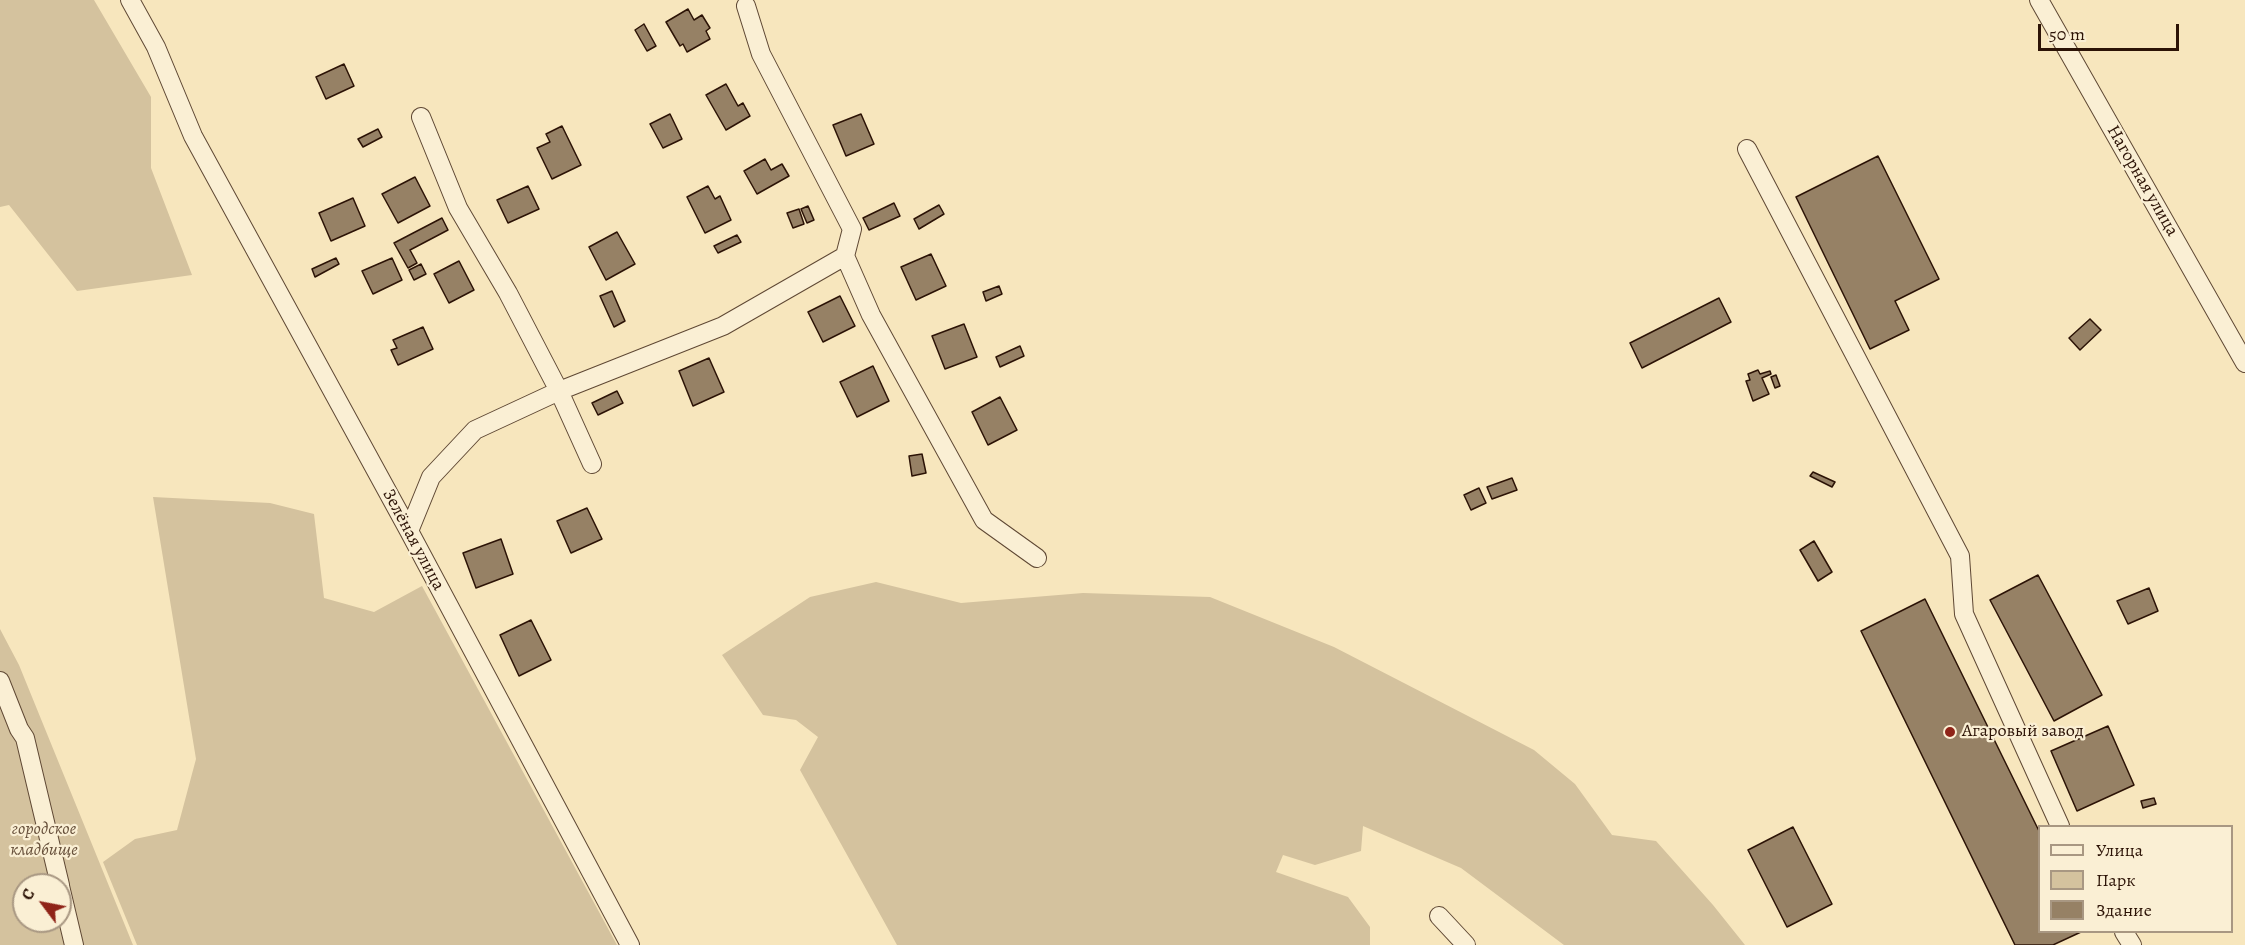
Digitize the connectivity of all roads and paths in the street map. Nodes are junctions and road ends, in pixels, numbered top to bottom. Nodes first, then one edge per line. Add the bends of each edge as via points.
1 (130, 0) edge
2 (2038, 0) edge
3 (746, 6) dead end
4 (421, 117) dead end
5 (1747, 149) dead end
6 (845, 256) junction
7 (2245, 363) edge
8 (559, 391) junction
9 (592, 464) dead end
10 (409, 531) junction
11 (1037, 558) dead end
12 (0, 681) edge
13 (2060, 825) edge
14 (57, 873) edge
15 (1439, 916) dead end
16 (630, 945) edge
17 (1466, 945) edge

1 - 10 street, Зелёная улица via 156,48 193,136
2 - 7 street, Нагорная улица
3 - 6 street via 761,54 852,229
4 - 8 street via 458,208
5 - 13 street via 1960,556 1964,614
6 - 8 street via 723,326
6 - 11 street via 872,315 984,520
8 - 9 street
8 - 10 street via 474,429 431,477
10 - 16 street, Зелёная улица
12 - 14 street via 25,738
15 - 17 street

